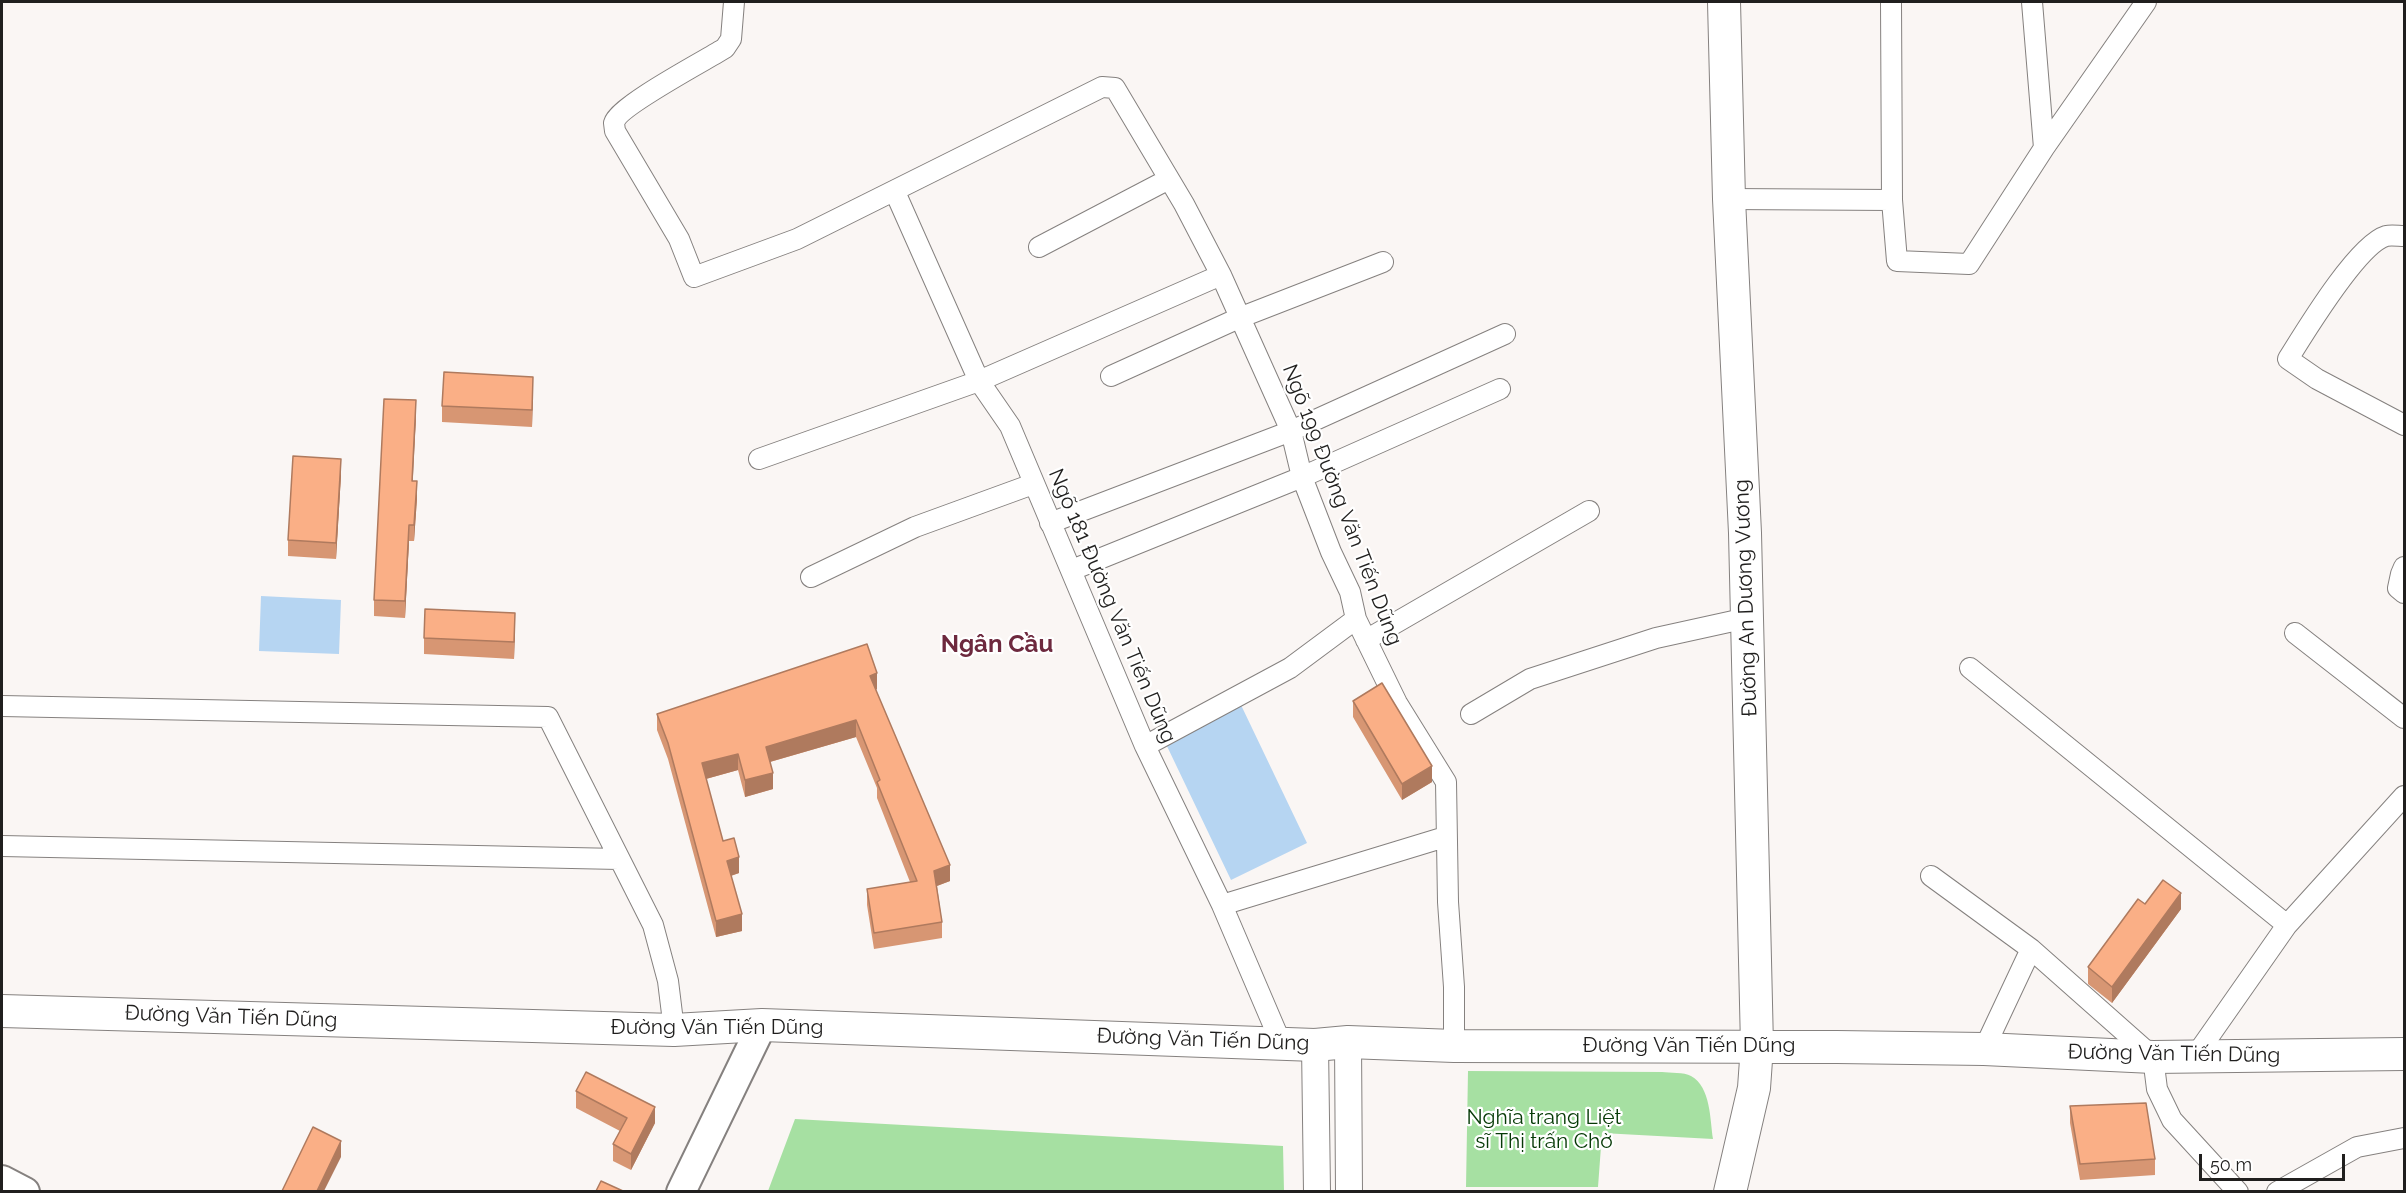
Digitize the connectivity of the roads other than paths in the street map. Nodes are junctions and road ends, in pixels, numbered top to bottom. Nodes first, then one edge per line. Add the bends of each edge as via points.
1 (734, 2) edge
2 (1724, 2) edge
3 (1891, 2) edge
4 (2032, 2) edge
5 (2146, 2) edge
6 (2044, 148) junction
7 (1169, 179) junction
8 (895, 192) junction
9 (1729, 199) junction
10 (1892, 200) junction
11 (2404, 236) edge
12 (1039, 247) dead end
13 (1383, 262) dead end
14 (1221, 274) junction
15 (1239, 318) junction
16 (1505, 334) dead end
17 (1111, 376) dead end
18 (979, 381) junction
19 (1500, 389) dead end
20 (2404, 425) edge
21 (1291, 431) junction
22 (759, 459) dead end
23 (1302, 477) junction
24 (1034, 484) junction
25 (1589, 511) dead end
26 (1050, 523) junction
27 (2404, 567) edge
28 (1072, 570) junction
29 (811, 577) dead end
30 (2404, 593) edge
31 (1747, 618) junction
32 (1356, 619) junction
33 (2295, 633) dead end
34 (1366, 640) junction
35 (1970, 668) dead end
36 (2, 706) edge
37 (1471, 714) dead end
38 (2404, 718) edge
39 (1145, 746) junction
40 (2404, 796) edge
41 (1445, 837) junction
42 (2, 846) edge
43 (619, 859) junction
44 (1931, 876) dead end
45 (1222, 904) junction
46 (2288, 925) junction
47 (2031, 949) junction
48 (2, 1011) edge
49 (762, 1025) junction
50 (674, 1030) junction
51 (1348, 1042) junction
52 (1281, 1043) junction
53 (1315, 1045) junction
54 (1454, 1046) junction
55 (1757, 1046) junction
56 (1984, 1049) junction
57 (2404, 1054) edge
58 (2196, 1055) junction
59 (2153, 1057) junction
60 (2404, 1138) edge
61 (2, 1180) edge
62 (25, 1191) edge
63 (681, 1191) edge
64 (1317, 1191) edge
65 (1349, 1191) edge
66 (1730, 1191) edge
67 (2238, 1191) edge
68 (2277, 1191) edge

1 - 8 street via 731,39 725,48 643,96 620,112 614,123 615,131 679,239 694,277 797,239
2 - 9 main road, Đường An Dương Vương
3 - 10 street
4 - 6 street
5 - 6 street
6 - 10 street via 1969,264 1897,261
7 - 8 street, Ngõ 199 Đường Văn Tiến Dũng via 1115,88 1102,87
7 - 12 street
7 - 14 street, Ngõ 199 Đường Văn Tiến Dũng
8 - 18 street, Ngõ 181 Đường Văn Tiến Dũng
9 - 10 street
9 - 31 main road, Đường An Dương Vương
11 - 20 street via 2386,237 2367,249 2326,299 2288,359 2317,379
13 - 15 street
14 - 15 street, Ngõ 199 Đường Văn Tiến Dũng
14 - 18 street
15 - 17 street
15 - 21 street, Ngõ 199 Đường Văn Tiến Dũng
16 - 21 street
18 - 22 street
18 - 24 street, Ngõ 181 Đường Văn Tiến Dũng via 1010,426
19 - 23 street
21 - 23 street, Ngõ 199 Đường Văn Tiến Dũng
21 - 26 street
23 - 28 street
23 - 32 street, Ngõ 199 Đường Văn Tiến Dũng via 1350,591
24 - 26 street, Ngõ 181 Đường Văn Tiến Dũng
24 - 29 street via 915,527
25 - 34 street
26 - 28 street, Ngõ 181 Đường Văn Tiến Dũng
27 - 30 street via 2398,588
28 - 39 street, Ngõ 181 Đường Văn Tiến Dũng
31 - 37 street via 1656,638 1530,679
31 - 55 main road, Đường An Dương Vương
32 - 34 street, Ngõ 199 Đường Văn Tiến Dũng
32 - 39 street via 1290,668
33 - 38 street
34 - 41 street, Ngõ 199 Đường Văn Tiến Dũng via 1397,703 1446,782
35 - 46 street
36 - 43 street via 548,717
39 - 45 street, Ngõ 181 Đường Văn Tiến Dũng
40 - 46 street
41 - 45 street
41 - 54 street, Ngõ 199 Đường Văn Tiến Dũng
42 - 43 street
43 - 50 street via 653,925 668,981
44 - 47 street
45 - 52 street, Ngõ 181 Đường Văn Tiến Dũng
46 - 58 street
47 - 56 street
47 - 59 street
48 - 50 main road, Đường Văn Tiến Dũng
49 - 50 main road, Đường Văn Tiến Dũng
49 - 52 main road, Đường Văn Tiến Dũng
49 - 63 main road
51 - 53 main road, Đường Văn Tiến Dũng
51 - 54 main road, Đường Văn Tiến Dũng
51 - 65 street
52 - 53 main road, Đường Văn Tiến Dũng
53 - 64 street
54 - 55 main road, Đường Văn Tiến Dũng
55 - 56 main road, Đường Văn Tiến Dũng
55 - 66 main road, Đường An Dương Vương via 1754,1088
56 - 59 main road, Đường Văn Tiến Dũng
57 - 58 main road, Đường Văn Tiến Dũng
58 - 59 main road, Đường Văn Tiến Dũng
59 - 67 street via 2157,1089 2172,1120
60 - 68 street via 2357,1147
61 - 62 main road

